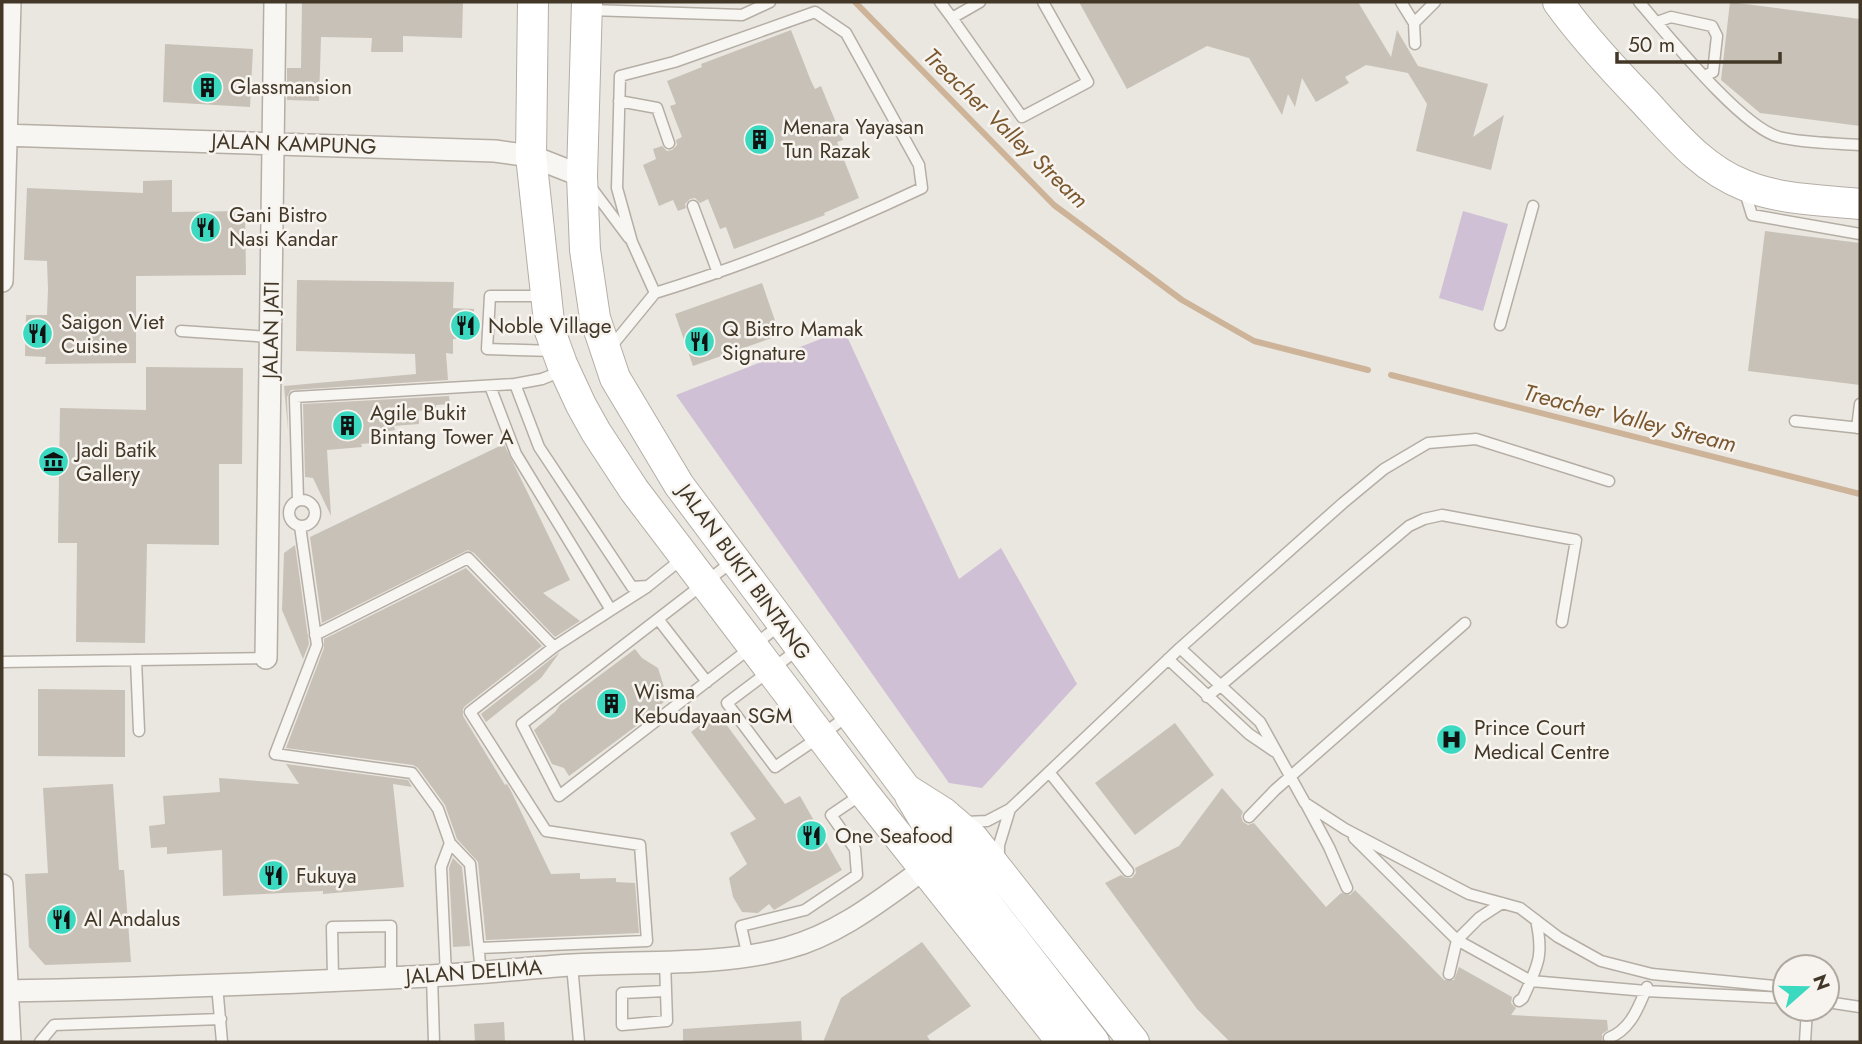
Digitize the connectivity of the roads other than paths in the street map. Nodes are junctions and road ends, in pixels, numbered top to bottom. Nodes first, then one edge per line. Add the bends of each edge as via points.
1 (10, 2) edge
2 (275, 2) edge
3 (533, 2) edge
4 (770, 2) edge
5 (940, 2) edge
6 (980, 2) edge
7 (1043, 2) edge
8 (1401, 2) edge
9 (1435, 2) edge
10 (1558, 2) edge
11 (1639, 2) edge
12 (587, 6) edge
13 (629, 6) edge
14 (644, 7) edge
15 (952, 19) junction
16 (1657, 22) junction
17 (1413, 23) junction
18 (1415, 44) dead end
19 (1704, 76) junction
20 (620, 101) junction
21 (3, 135) edge
22 (273, 142) junction
23 (669, 143) dead end
24 (1860, 145) edge
25 (531, 156) junction
26 (582, 176) junction
27 (1743, 185) junction
28 (1860, 204) edge
29 (692, 205) dead end
30 (1533, 206) dead end
31 (1860, 233) edge
32 (632, 242) junction
33 (718, 273) junction
34 (2, 281) edge
35 (655, 293) junction
36 (546, 296) junction
37 (1500, 325) dead end
38 (181, 331) dead end
39 (270, 337) junction
40 (606, 353) junction
41 (561, 360) junction
42 (515, 384) junction
43 (490, 386) junction
44 (1860, 404) edge
45 (1795, 421) dead end
46 (1859, 428) edge
47 (1609, 481) dead end
48 (298, 500) junction
49 (300, 526) junction
50 (686, 556) junction
51 (733, 561) junction
52 (705, 583) junction
53 (648, 586) junction
54 (611, 610) junction
55 (658, 619) junction
56 (1562, 622) dead end
57 (782, 624) junction
58 (1465, 624) dead end
59 (315, 635) junction
60 (754, 646) junction
61 (554, 647) junction
62 (1180, 648) junction
63 (800, 649) junction
64 (267, 658) joint
65 (1168, 659) junction
66 (136, 660) junction
67 (2, 662) edge
68 (772, 670) junction
69 (707, 682) junction
70 (1220, 684) junction
71 (1207, 696) junction
72 (849, 714) junction
73 (139, 731) dead end
74 (821, 736) junction
75 (1276, 752) junction
76 (1049, 772) junction
77 (1291, 776) junction
78 (906, 789) junction
79 (864, 793) junction
80 (1305, 803) junction
81 (1010, 809) junction
82 (944, 813) junction
83 (1249, 817) dead end
84 (1345, 829) junction
85 (450, 843) junction
86 (470, 864) junction
87 (441, 867) junction
88 (924, 869) junction
89 (1128, 871) dead end
90 (1007, 882) junction
91 (2, 885) edge
92 (1347, 888) dead end
93 (1502, 902) junction
94 (1536, 920) junction
95 (1457, 940) junction
96 (479, 948) junction
97 (748, 957) junction
98 (665, 961) junction
99 (572, 965) junction
100 (481, 972) junction
101 (1652, 974) junction
102 (439, 975) junction
103 (1449, 975) dead end
104 (391, 978) junction
105 (333, 979) junction
106 (1531, 981) junction
107 (217, 985) junction
108 (1771, 986) edge
109 (4, 990) edge
110 (1646, 990) junction
111 (666, 991) junction
112 (1771, 997) edge
113 (1519, 1001) dead end
114 (1841, 1004) edge
115 (1860, 1007) edge
116 (221, 1019) junction
117 (1806, 1023) edge
118 (1609, 1038) dead end
119 (10, 1042) edge
120 (40, 1042) edge
121 (222, 1042) edge
122 (434, 1042) edge
123 (579, 1042) edge
124 (1062, 1042) edge
125 (1094, 1042) edge
126 (1135, 1042) edge
127 (1805, 1042) edge

1 - 21 street
2 - 22 street, JALAN JATI
3 - 25 main road, JALAN BUKIT BINTANG
4 - 14 lane via 742,15
5 - 15 lane
6 - 15 lane
7 - 15 lane via 1088,82 1021,117
8 - 17 lane
9 - 17 lane
10 - 27 main road via 1583,36 1692,153
11 - 16 lane
12 - 13 lane
12 - 26 main road, JALAN BUKIT BINTANG
13 - 14 lane
16 - 19 lane
16 - 19 lane via 1671,18 1712,26 1717,36 1713,72
17 - 18 lane
19 - 24 lane via 1756,126 1778,137
20 - 23 lane via 657,108
20 - 32 lane via 617,188
20 - 33 lane via 620,76 674,62 815,12 846,33 919,165 922,188 860,218
21 - 22 street, JALAN KAMPUNG
21 - 34 street
22 - 25 street, JALAN KAMPUNG
22 - 39 street, JALAN JATI
25 - 26 street, JALAN KAMPUNG
25 - 36 main road, JALAN BUKIT BINTANG
26 - 32 lane
26 - 40 main road, JALAN BUKIT BINTANG via 584,250
27 - 28 main road via 1773,195
27 - 31 lane via 1752,215
29 - 33 lane
30 - 37 lane
32 - 35 lane
33 - 35 lane
35 - 40 lane
36 - 41 main road, JALAN BUKIT BINTANG via 550,331
36 - 41 lane via 490,296 487,349
38 - 39 lane
39 - 64 street, JALAN JATI
40 - 51 main road, JALAN BUKIT BINTANG via 624,396
41 - 42 lane via 542,379
41 - 50 main road, JALAN BUKIT BINTANG via 596,432
42 - 43 lane
42 - 53 lane via 539,447 632,587
43 - 48 lane via 295,397
43 - 54 lane via 516,454
44 - 46 lane
45 - 46 lane
47 - 62 lane via 1476,439 1428,443 1384,469
48 - 49 lane via 289,514 292,523
48 - 49 lane via 306,500 315,510 312,522
49 - 59 lane
50 - 52 main road, JALAN BUKIT BINTANG
50 - 53 lane
51 - 52 lane
51 - 57 main road, JALAN BUKIT BINTANG
52 - 55 lane
52 - 60 main road, JALAN BUKIT BINTANG
53 - 54 lane
54 - 61 lane
55 - 69 lane
55 - 69 lane via 522,724 559,796
56 - 70 lane via 1576,540 1442,515 1409,526
57 - 60 lane
57 - 63 main road, JALAN BUKIT BINTANG
58 - 77 lane
59 - 61 lane via 468,558
59 - 85 lane via 317,645 275,754 412,773 438,808
60 - 68 main road, JALAN BUKIT BINTANG
60 - 69 lane
61 - 96 lane via 470,712 546,831 640,845 647,941
62 - 65 lane
62 - 70 lane
63 - 68 lane
63 - 72 main road, JALAN BUKIT BINTANG
64 - 66 lane
65 - 71 lane
65 - 76 lane
66 - 67 lane
66 - 73 lane
68 - 74 main road, JALAN BUKIT BINTANG
68 - 74 lane via 727,703 775,767
70 - 71 lane
70 - 75 lane via 1260,722
71 - 75 lane
72 - 74 lane
72 - 78 main road, JALAN BUKIT BINTANG
74 - 79 main road, JALAN BUKIT BINTANG
75 - 77 lane
76 - 81 lane
76 - 89 lane
77 - 80 lane
77 - 83 lane
78 - 82 main road, JALAN BUKIT BINTANG
78 - 125 main road via 934,836
79 - 88 main road, JALAN BUKIT BINTANG
79 - 97 lane via 831,815 855,849 857,875 805,910 741,926
80 - 84 lane
80 - 92 lane
81 - 82 lane via 969,824
81 - 90 lane via 998,853
82 - 90 main road, JALAN BUKIT BINTANG via 973,838
84 - 93 lane via 1469,894
84 - 95 lane
85 - 86 lane
85 - 87 lane
86 - 87 lane via 455,859
86 - 96 lane
87 - 102 lane
88 - 97 street, JALAN DELIMA via 823,936
88 - 124 main road, JALAN BUKIT BINTANG
90 - 126 main road, JALAN BUKIT BINTANG
91 - 109 street
93 - 94 lane
93 - 95 lane
94 - 101 lane via 1601,961
94 - 106 lane via 1540,956
95 - 103 lane
95 - 106 lane
96 - 100 lane
97 - 98 street, JALAN DELIMA
98 - 99 street, JALAN DELIMA
98 - 111 lane
99 - 100 street, JALAN DELIMA
99 - 123 lane
100 - 102 street, JALAN DELIMA
101 - 108 lane
101 - 110 lane
102 - 104 street, JALAN DELIMA
102 - 122 lane
104 - 105 street, JALAN DELIMA
104 - 105 lane via 391,926 331,927
105 - 107 street, JALAN DELIMA
106 - 110 lane
106 - 113 lane
107 - 109 street, JALAN DELIMA
107 - 116 lane
109 - 119 street
110 - 112 lane
110 - 118 lane via 1629,1025
111 - 111 lane via 622,993 622,1025 667,1021
114 - 115 lane
116 - 120 lane via 54,1025
116 - 121 lane
117 - 127 lane

